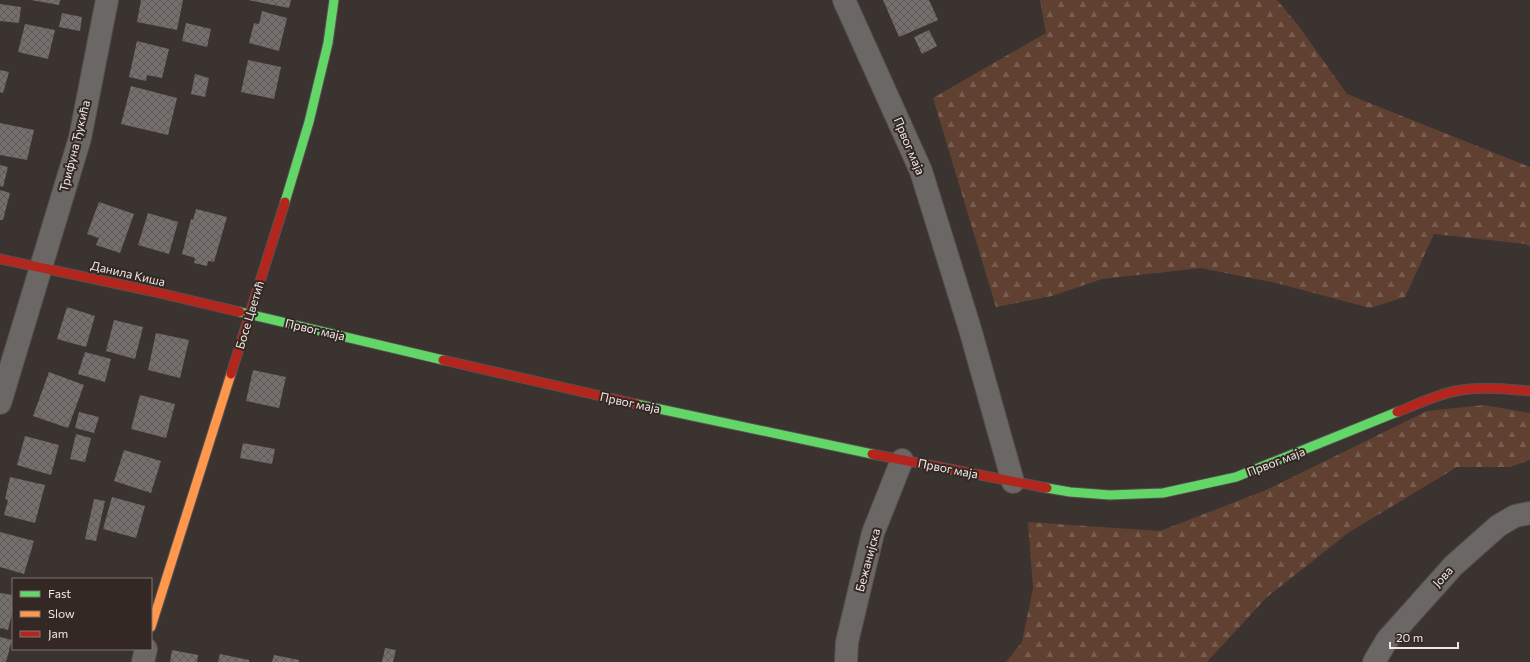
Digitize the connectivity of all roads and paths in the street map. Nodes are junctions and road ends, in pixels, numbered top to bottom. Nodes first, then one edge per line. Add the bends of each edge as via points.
1 (107, 0) edge
2 (334, 0) edge
3 (844, 0) edge
4 (0, 259) edge
5 (42, 267) junction
6 (250, 315) junction
7 (1530, 391) edge
8 (0, 403) edge
9 (902, 460) junction
10 (1013, 482) junction
11 (1530, 513) edge
12 (152, 624) edge
13 (146, 650) edge
14 (143, 662) edge
15 (846, 662) edge
16 (1374, 662) edge

1 - 5 street, Трифуна Ђукића via 80,138
2 - 6 street, Босе Цветић via 328,43 309,122
3 - 10 street, Првог маја via 921,171 970,329
4 - 5 street, Данила Киша
5 - 6 street, Данила Киша
5 - 8 street, Трифуна Ђукића
6 - 9 street, Првог маја via 601,397
6 - 12 street, Босе Цветић
7 - 10 street, Првог маја via 1494,388 1444,394 1236,477 1163,493 1110,495 1070,492
9 - 10 street, Првог маја
9 - 15 street, Бежанијска via 874,533 847,642
11 - 16 street, Јова via 1515,516 1498,526 1453,566 1387,640
13 - 14 street

